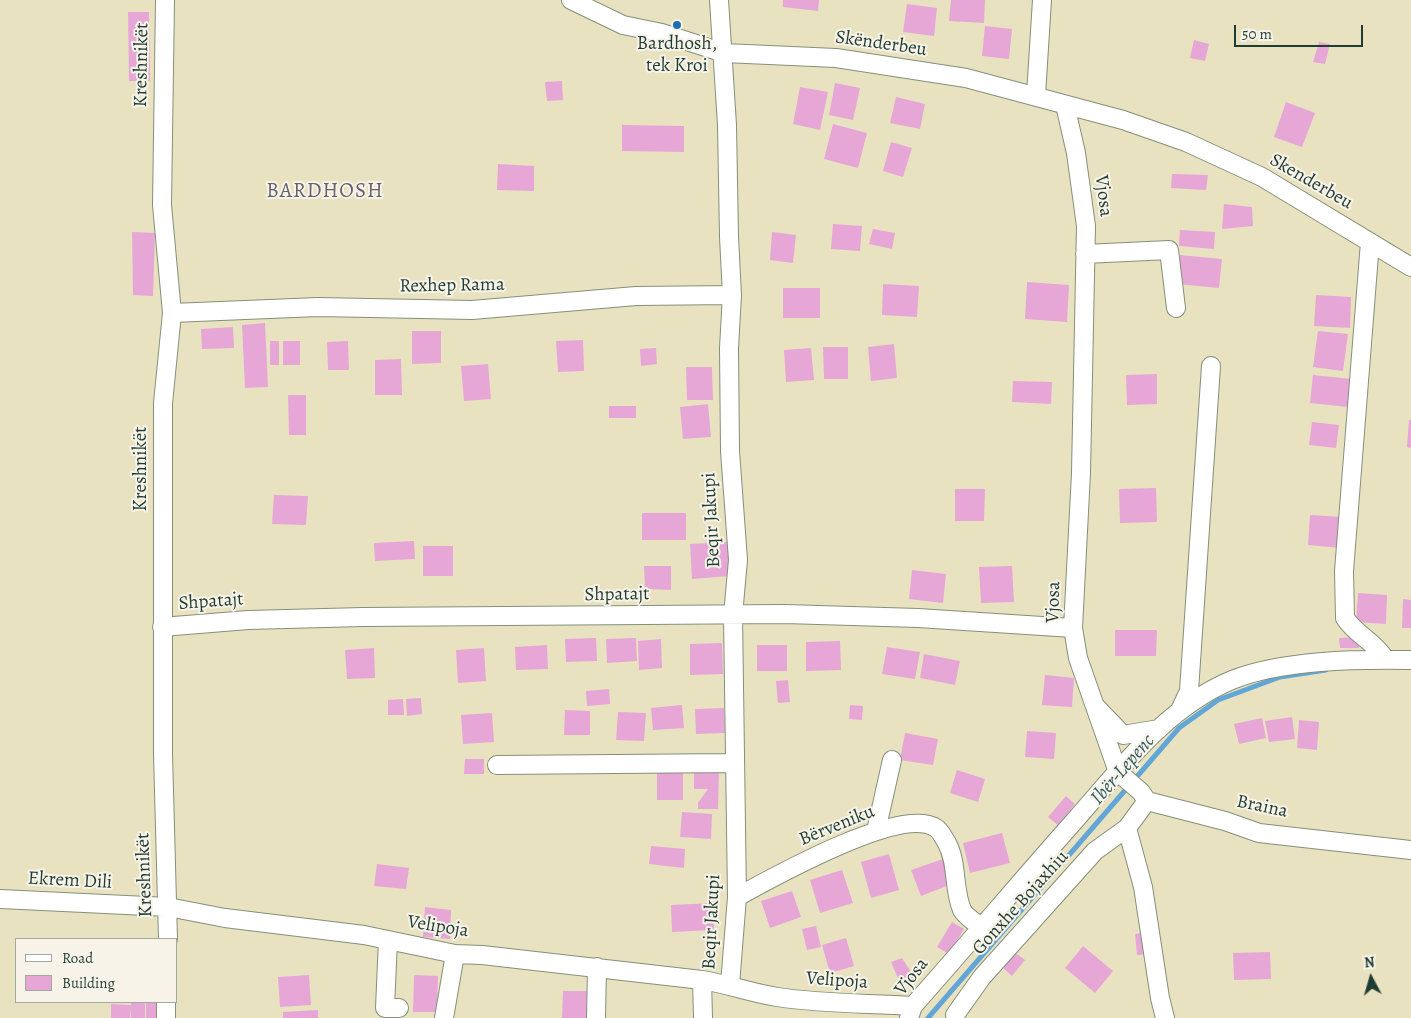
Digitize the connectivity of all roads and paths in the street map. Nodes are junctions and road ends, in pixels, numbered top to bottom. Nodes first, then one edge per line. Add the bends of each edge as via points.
1 (158, 0) edge
2 (165, 0) edge
3 (571, 0) edge
4 (719, 0) edge
5 (1042, 0) edge
6 (724, 53) junction
7 (1036, 95) junction
8 (1065, 105) junction
9 (1186, 142) joint
10 (1370, 242) junction
11 (1085, 254) junction
12 (1411, 267) edge
13 (732, 295) junction
14 (1176, 308) dead end
15 (172, 312) junction
16 (1210, 366) dead end
17 (733, 615) junction
18 (162, 627) junction
19 (1073, 628) junction
20 (1385, 659) junction
21 (1411, 660) edge
22 (1093, 703) junction
23 (1180, 711) junction
24 (1159, 729) junction
25 (892, 760) dead end
26 (734, 763) junction
27 (497, 765) dead end
28 (1118, 772) junction
29 (1144, 796) junction
30 (1127, 828) junction
31 (876, 831) junction
32 (1411, 850) edge
33 (736, 896) junction
34 (0, 899) edge
35 (168, 907) junction
36 (981, 927) junction
37 (168, 938) edge
38 (388, 940) junction
39 (455, 954) junction
40 (598, 967) junction
41 (702, 980) junction
42 (730, 985) junction
43 (166, 1003) edge
44 (399, 1008) dead end
45 (911, 1012) edge
46 (955, 1015) dead end
47 (166, 1018) edge
48 (444, 1018) edge
49 (596, 1018) edge
50 (703, 1018) edge
51 (1165, 1018) edge

1 - 2 street
2 - 15 street, Kreshnikët via 162,205
3 - 6 street, Skënderbeu via 624,25 662,33
4 - 6 street, Beqir Jakupi
5 - 7 street
6 - 7 street, Skënderbeu via 836,58 966,78
6 - 13 street, Beqir Jakupi
7 - 8 street, Skënderbeu
8 - 9 street, Skënderbeu via 1123,120
8 - 11 street, Vjosa via 1085,217
9 - 10 street, Skenderbeu via 1262,177
10 - 12 street, Skenderbeu
10 - 20 street via 1344,572 1345,618 1361,636 1378,646
11 - 14 street via 1169,250
11 - 19 street, Vjosa via 1081,473
13 - 15 street, Rexhep Rama via 636,296 472,310 318,307
13 - 17 street, Beqir Jakupi via 730,451 738,560
15 - 18 street, Kreshnikët via 163,403
16 - 23 street via 1189,691
17 - 18 street, Shpatajt via 258,619
17 - 19 street, Shpatajt via 918,618
17 - 26 street, Beqir Jakupi
18 - 35 street, Kreshnikët via 162,754
19 - 22 street, Vjosa via 1078,658
20 - 21 street
20 - 23 street via 1262,669 1196,697
22 - 24 street via 1123,735
22 - 28 street, Vjosa
23 - 24 street
24 - 28 street
25 - 31 street
26 - 27 street
26 - 33 street, Beqir Jakupi
28 - 29 street, Braina
28 - 36 street, Vjosa
29 - 30 street, Gonxhe Bojaxhiu
29 - 32 street, Braina via 1259,833
30 - 46 street, Gonxhe Bojaxhiu via 1095,851 982,977
30 - 51 street via 1143,887
31 - 33 street, Bërveniku via 814,856
31 - 36 street, Bërveniku via 922,824 936,827 951,851 962,911
33 - 42 street, Beqir Jakupi
34 - 35 street, Ekrem Dili
35 - 37 street, Kreshnikët
35 - 38 street, Velipoja
36 - 45 street, Vjosa
38 - 39 street, Velipoja
38 - 44 street via 385,1008
39 - 40 street, Velipoja
39 - 48 street
40 - 41 street, Velipoja
40 - 49 street
41 - 42 street, Velipoja
41 - 50 street
42 - 45 street, Velipoja via 774,997
43 - 47 street

